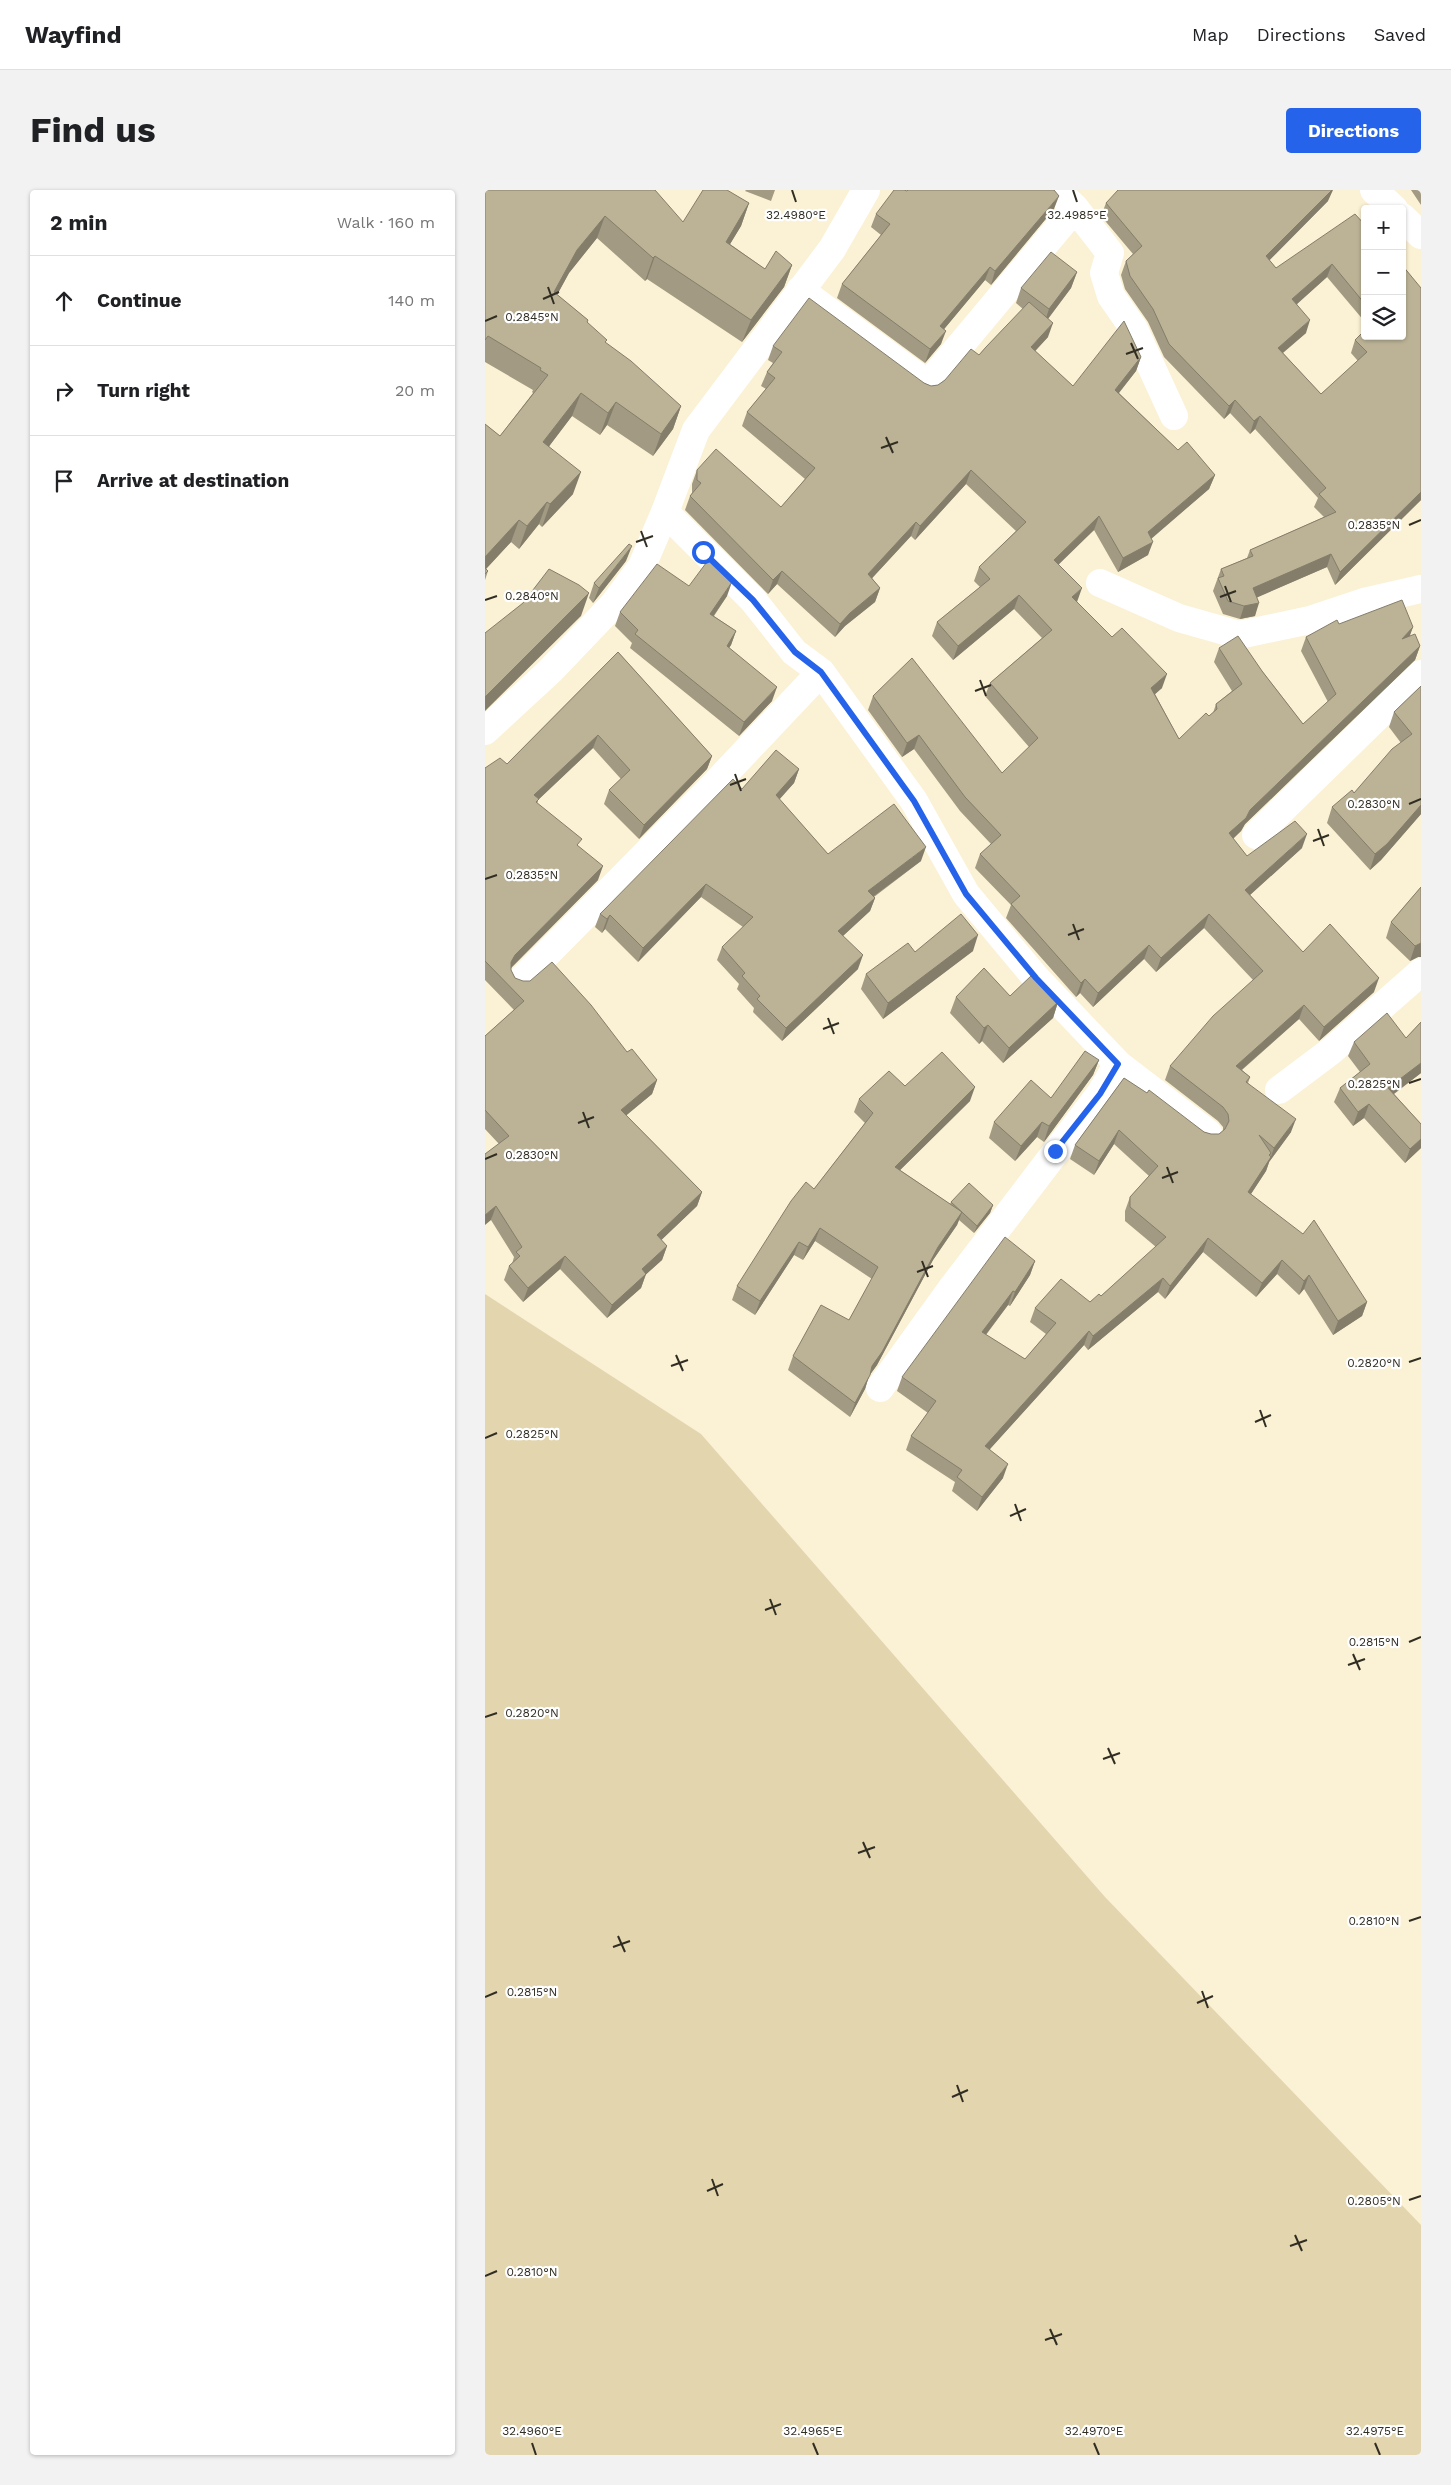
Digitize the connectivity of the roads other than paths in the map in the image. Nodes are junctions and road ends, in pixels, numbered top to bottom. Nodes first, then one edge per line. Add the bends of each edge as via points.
1 (866, 190) edge
2 (1375, 190) edge
3 (1066, 199) edge
4 (1390, 205) edge
5 (1406, 221) edge
6 (1421, 235) edge
7 (800, 290) junction
8 (1174, 416) dead end
9 (665, 512) junction
10 (1100, 582) dead end
11 (1421, 589) edge
12 (821, 672) junction
13 (1421, 674) edge
14 (485, 731) edge
15 (1256, 835) dead end
16 (1421, 972) edge
17 (521, 980) edge
18 (1118, 1064) junction
19 (1279, 1090) dead end
20 (1208, 1133) edge
21 (880, 1388) dead end

1 - 7 street via 832,248
2 - 4 street
3 - 7 street via 928,384
3 - 8 street via 1110,253 1104,273 1111,296 1134,329
5 - 6 street
7 - 9 street via 696,430
9 - 12 street via 753,600 795,652
9 - 14 street via 642,566 613,605
10 - 11 street via 1179,618 1239,635 1310,620 1363,602
12 - 17 street
12 - 18 street via 914,801 966,894 1036,978
13 - 15 street
16 - 19 street via 1331,1051
18 - 20 street
18 - 21 street via 1100,1094

